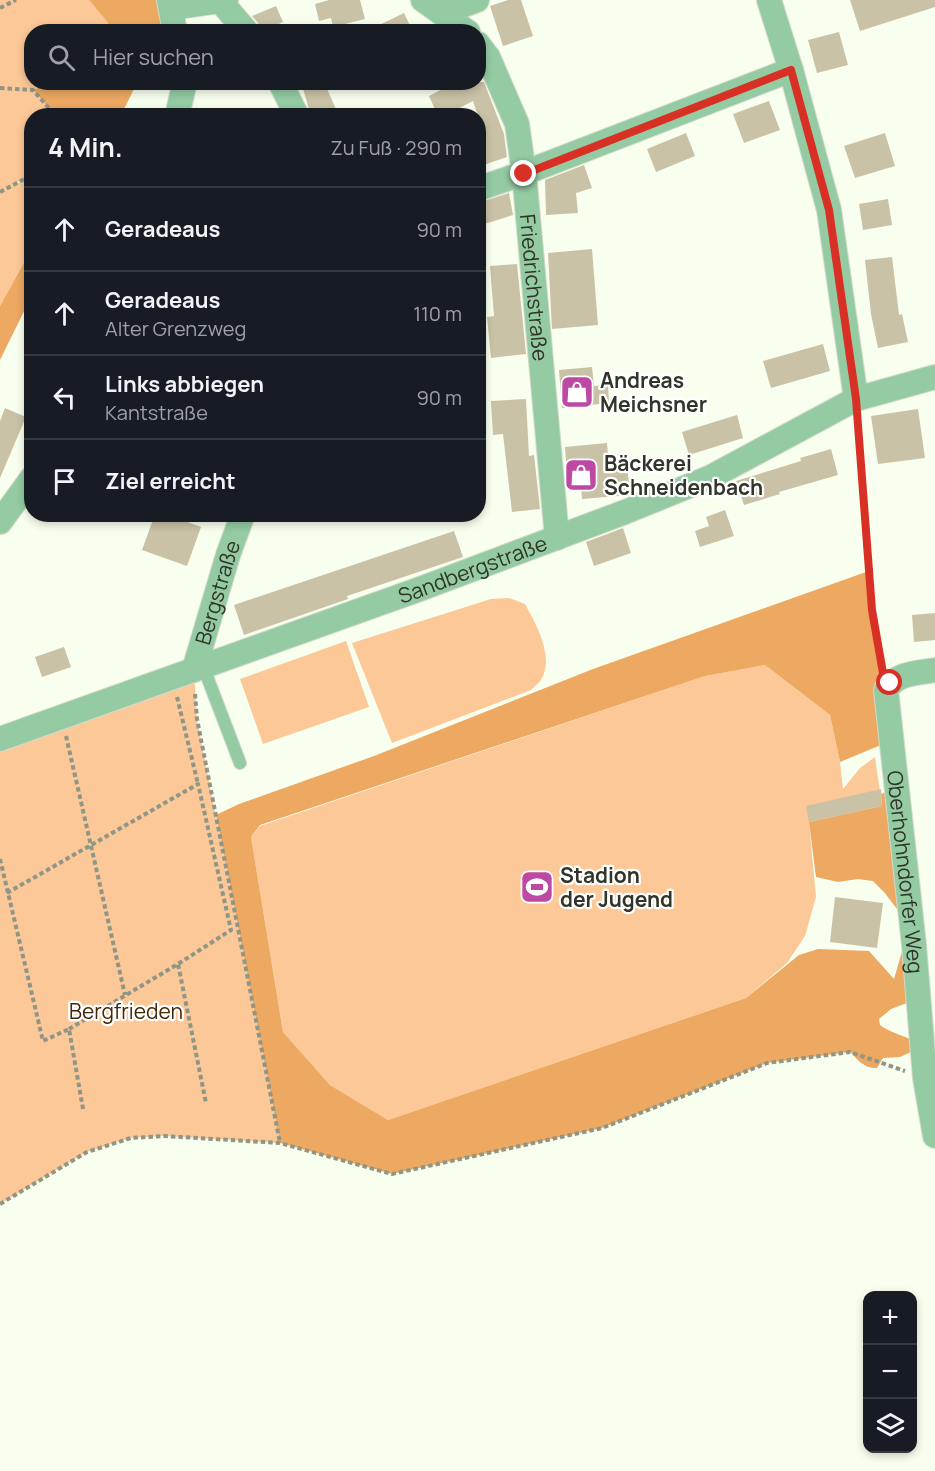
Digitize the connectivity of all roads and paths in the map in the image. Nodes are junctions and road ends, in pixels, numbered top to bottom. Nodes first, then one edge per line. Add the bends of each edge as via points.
1 (16, 0) edge
2 (423, 0) edge
3 (769, 0) edge
4 (223, 1) edge
5 (473, 1) edge
6 (0, 8) edge
7 (172, 13) edge
8 (443, 13) junction
9 (241, 24) edge
10 (457, 24) edge
11 (486, 54) edge
12 (791, 70) junction
13 (0, 88) edge
14 (24, 89) edge
15 (33, 90) edge
16 (183, 90) edge
17 (284, 90) edge
18 (49, 108) edge
19 (179, 108) edge
20 (293, 108) edge
21 (524, 174) junction
22 (24, 179) edge
23 (486, 186) edge
24 (0, 192) edge
25 (935, 377) edge
26 (856, 399) junction
27 (24, 489) edge
28 (0, 522) edge
29 (240, 522) edge
30 (557, 538) junction
31 (198, 668) junction
32 (935, 670) edge
33 (890, 683) junction
34 (176, 692) dead end
35 (57, 735) dead end
36 (0, 740) edge
37 (240, 763) dead end
38 (198, 784) junction
39 (91, 845) junction
40 (0, 859) edge
41 (8, 893) junction
42 (178, 964) junction
43 (125, 995) junction
44 (69, 1029) junction
45 (925, 1078) junction
46 (206, 1103) dead end
47 (83, 1109) dead end
48 (935, 1136) edge
49 (280, 1143) junction
50 (0, 1204) edge

1 - 6 path
2 - 8 street
3 - 12 street
4 - 7 street
4 - 9 street
5 - 8 street
8 - 10 street
11 - 21 street, Friedrichstraße via 517,124
12 - 21 street
12 - 26 street via 829,210
13 - 14 path
15 - 18 path
16 - 19 street
17 - 20 street
21 - 23 street
21 - 30 street, Friedrichstraße
22 - 24 path
25 - 26 street, Sandbergstraße
26 - 30 street, Sandbergstraße via 711,477
26 - 33 path via 872,610 883,673
27 - 28 street
29 - 31 street, Bergstraße
30 - 31 street, Sandbergstraße
31 - 36 street, Sandbergstraße
31 - 37 lane
31 - 49 path via 197,719
32 - 33 street via 904,675
33 - 45 street, Oberhohndorfer Weg via 886,690
34 - 38 path
35 - 39 path via 65,733
38 - 39 path
38 - 42 path via 231,930
39 - 41 path
39 - 43 path
40 - 41 path
41 - 44 path via 43,1041
42 - 43 path
42 - 46 path
43 - 44 path
44 - 47 path
45 - 48 street, Oberhohndorfer Weg
45 - 49 path via 850,1052 767,1063 602,1128 392,1174
49 - 50 path via 164,1136 131,1138 87,1152

